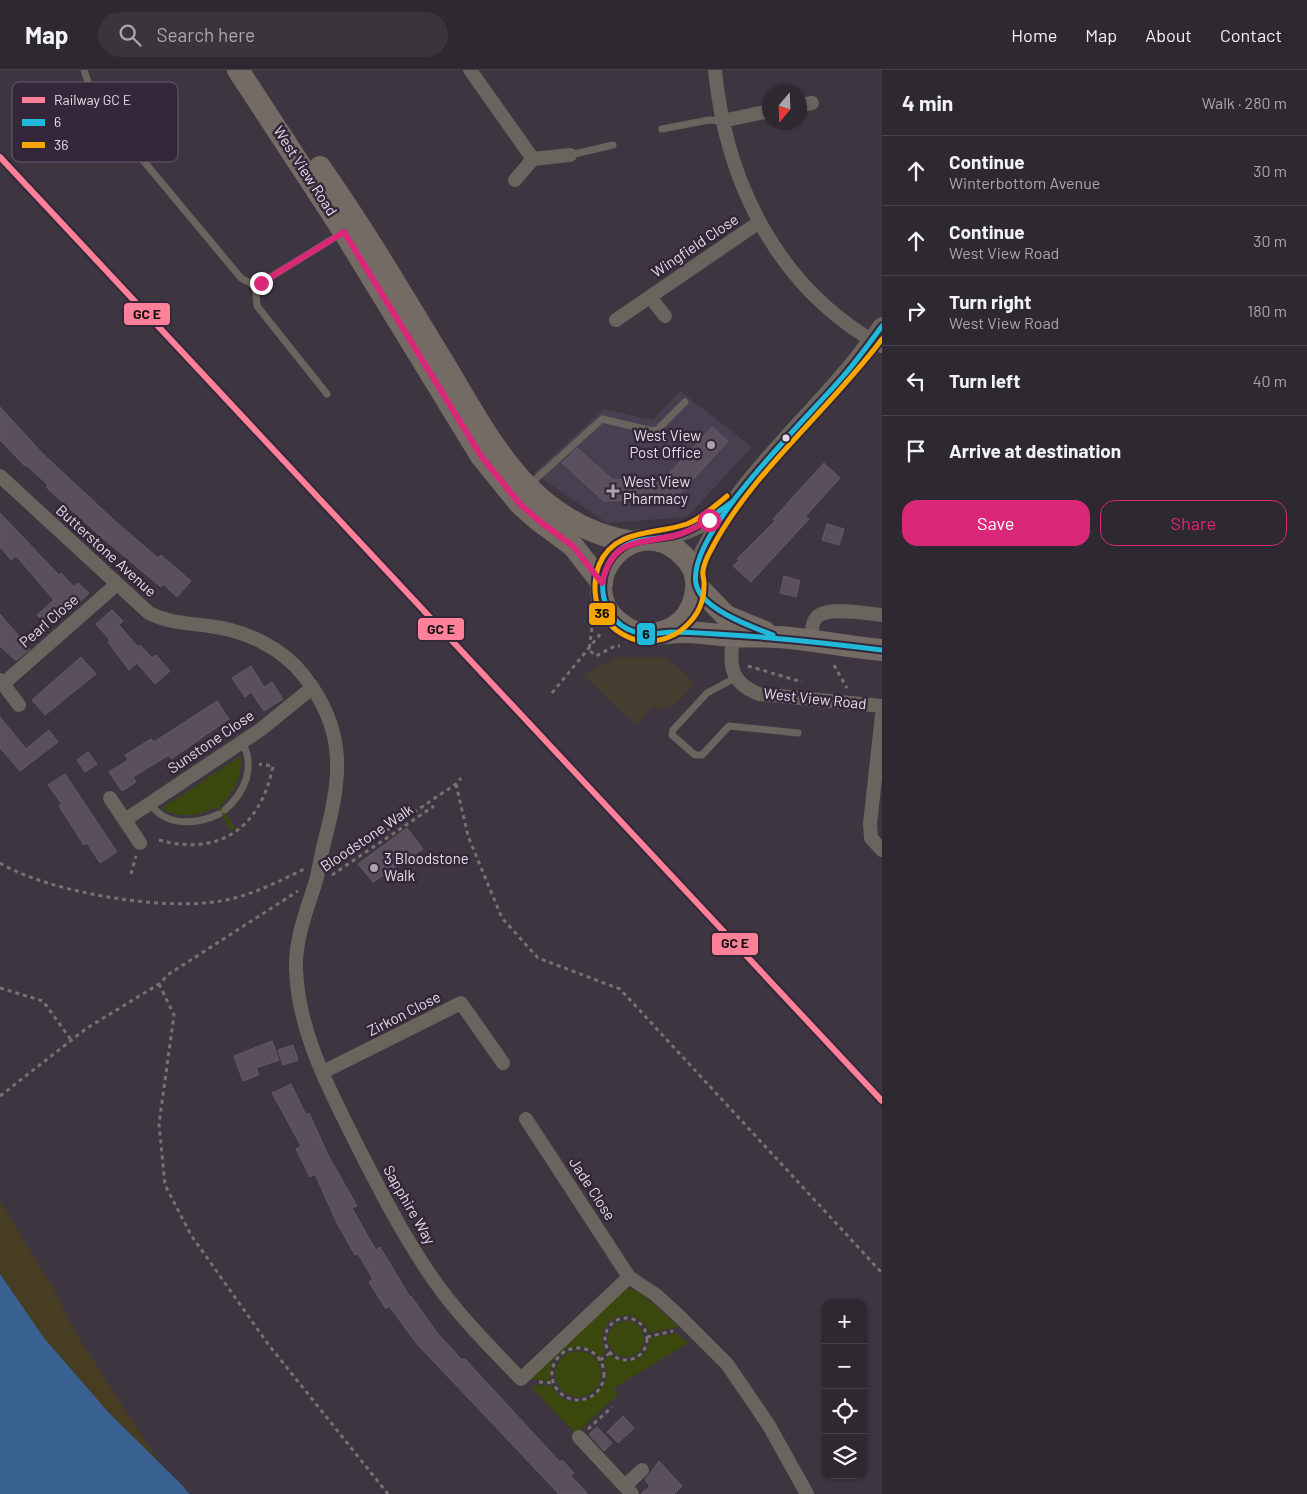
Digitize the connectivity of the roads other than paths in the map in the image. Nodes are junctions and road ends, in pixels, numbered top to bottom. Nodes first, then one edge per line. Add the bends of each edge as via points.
1 (84, 70) edge
2 (238, 70) edge
3 (252, 70) edge
4 (470, 70) edge
5 (715, 70) edge
6 (88, 82) edge
7 (762, 113) edge
8 (722, 121) junction
9 (662, 129) dead end
10 (613, 145) dead end
11 (570, 155) joint
12 (533, 159) junction
13 (145, 162) edge
14 (515, 180) dead end
15 (758, 223) junction
16 (344, 232) junction
17 (261, 283) junction
18 (650, 297) junction
19 (665, 316) dead end
20 (616, 320) dead end
21 (882, 326) edge
22 (877, 344) edge
23 (327, 394) dead end
24 (685, 402) dead end
25 (2, 483) edge
26 (528, 486) junction
27 (732, 502) junction
28 (639, 541) junction
29 (696, 579) junction
30 (602, 583) junction
31 (117, 584) junction
32 (882, 615) edge
33 (735, 628) junction
34 (656, 634) junction
35 (810, 641) junction
36 (882, 650) edge
37 (735, 678) junction
38 (2, 682) edge
39 (312, 688) junction
40 (19, 706) dead end
41 (882, 706) edge
42 (882, 715) edge
43 (798, 733) dead end
44 (242, 742) junction
45 (110, 798) dead end
46 (150, 803) junction
47 (126, 820) junction
48 (139, 845) road end
49 (882, 850) edge
50 (310, 880) joint
51 (503, 1062) dead end
52 (323, 1072) junction
53 (526, 1119) dead end
54 (630, 1277) junction
55 (579, 1438) road end
56 (642, 1470) dead end
57 (629, 1490) edge
58 (806, 1494) edge

1 - 6 lane
2 - 16 main road, West View Road
3 - 26 main road, West View Road via 355,217 488,437
4 - 12 street
5 - 8 street
7 - 8 street
8 - 9 lane via 710,120
8 - 15 street via 737,174
10 - 11 lane
11 - 12 street
12 - 14 street
13 - 17 lane via 231,267 250,283
15 - 18 street, Wingfield Close
15 - 22 street via 790,269 818,300
16 - 17 lane
16 - 30 main road, West View Road via 481,456 520,504 573,546
17 - 23 lane via 256,294 257,306
18 - 19 street, Wingfield Close
18 - 20 street, Wingfield Close
21 - 22 street
22 - 27 street via 845,374
24 - 26 lane via 658,430 602,419
25 - 31 street, Butterstone Avenue
26 - 28 main road, West View Road via 584,529 613,539
27 - 28 street via 692,530
27 - 29 street via 707,542
28 - 29 main road, West View Road via 658,540 677,548
28 - 30 main road via 621,548 610,560
29 - 33 main road, West View Road via 709,601
29 - 34 main road via 694,604 686,616 674,627
30 - 34 main road, West View Road via 604,602 612,617 640,634
31 - 38 street, Pearl Close
31 - 39 street, Butterstone Avenue via 149,612 164,620 236,631 261,642 286,657
32 - 35 street via 826,612 814,621
33 - 34 main road, West View Road
33 - 35 main road, West View Road
33 - 37 street via 732,661
35 - 36 main road, West View Road
37 - 41 street, West View Road via 747,689 760,694
37 - 43 lane via 706,693 672,735 695,755 702,755 729,726
38 - 40 street, Pearl Close
39 - 44 street, Sunstone Close
39 - 50 street, Butterstone Avenue via 326,711 335,737 339,768 336,797
42 - 49 street via 870,824 871,838
44 - 46 street, Sunstone Close
44 - 46 lane via 249,764 246,785 222,812 206,820 186,823 165,818
45 - 47 street
46 - 47 street, Sunstone Close
47 - 48 street
50 - 52 street, Sapphire Way via 296,969 304,1022
51 - 52 street, Zirkon Close via 461,1003
52 - 54 street, Sapphire Way via 408,1240 469,1324 521,1379
53 - 54 street, Jade Close
54 - 58 street, Jade Close via 668,1306 727,1364 768,1424
55 - 57 street
56 - 57 street

